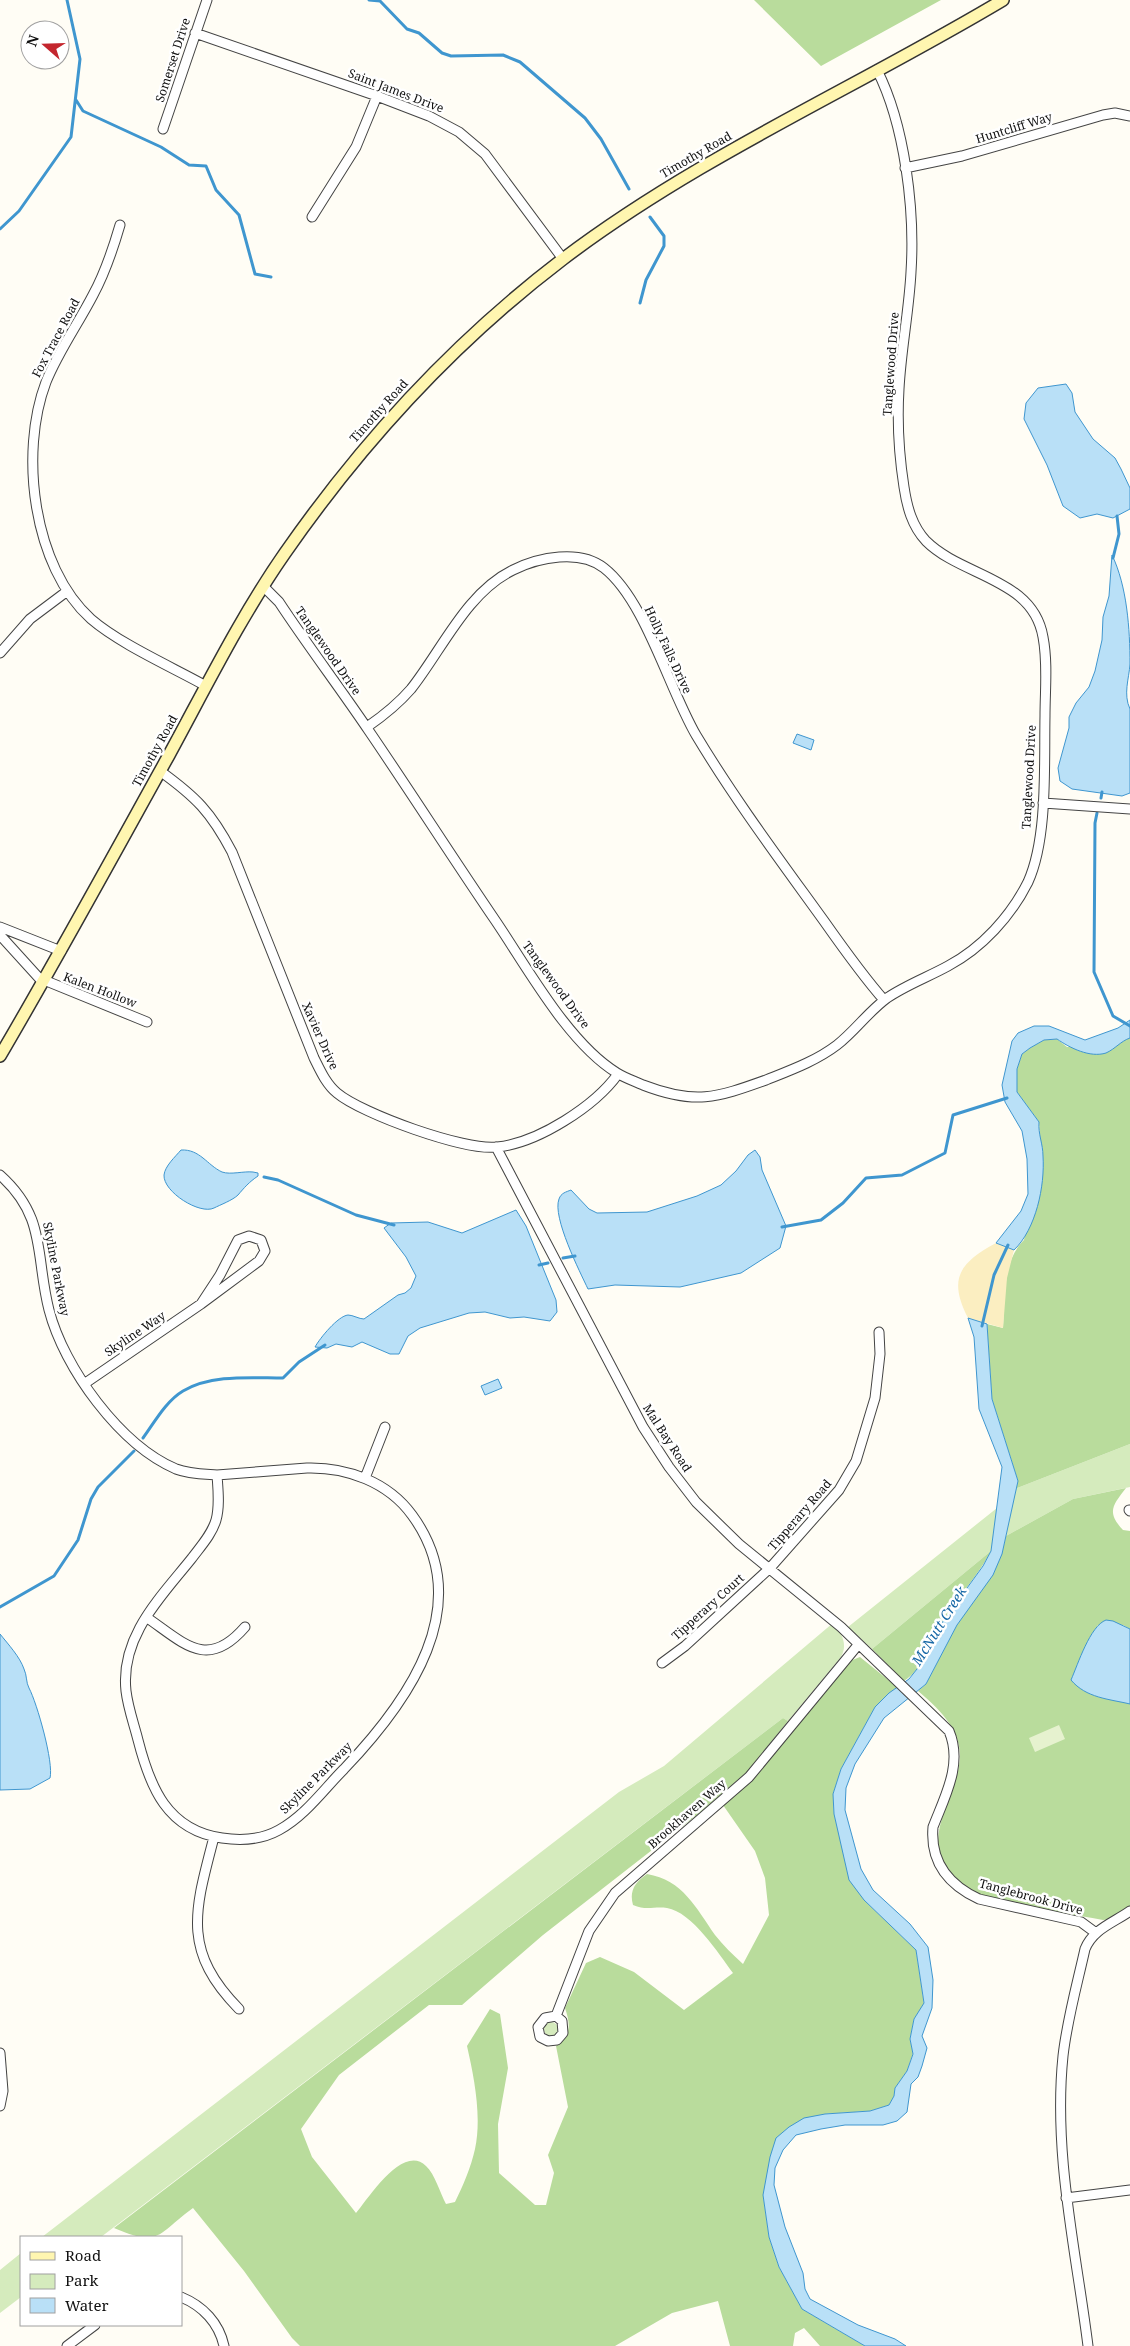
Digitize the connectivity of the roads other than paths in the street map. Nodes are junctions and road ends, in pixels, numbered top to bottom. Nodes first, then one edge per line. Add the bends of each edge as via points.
1 (206, 0) edge
2 (1002, 0) edge
3 (195, 33) junction
4 (877, 70) junction
5 (377, 96) junction
6 (1130, 116) edge
7 (163, 129) dead end
8 (905, 168) junction
9 (312, 217) dead end
10 (120, 225) dead end
11 (563, 259) junction
12 (263, 586) junction
13 (66, 592) junction
14 (0, 653) edge
15 (206, 686) junction
16 (367, 727) junction
17 (160, 771) junction
18 (1043, 802) junction
19 (1130, 809) edge
20 (0, 927) edge
21 (0, 935) edge
22 (61, 951) junction
23 (44, 981) junction
24 (884, 1000) junction
25 (147, 1022) dead end
26 (0, 1056) edge
27 (618, 1074) junction
28 (496, 1147) junction
29 (0, 1175) edge
30 (200, 1304) junction
31 (879, 1332) dead end
32 (84, 1384) junction
33 (385, 1427) dead end
34 (217, 1475) junction
35 (365, 1478) junction
36 (770, 1568) junction
37 (146, 1617) junction
38 (245, 1627) dead end
39 (858, 1645) junction
40 (662, 1663) dead end
41 (896, 1680) joint
42 (214, 1837) junction
43 (1130, 1912) edge
44 (1096, 1932) junction
45 (239, 2009) dead end
46 (556, 2016) dead end
47 (0, 2053) edge
48 (0, 2106) edge
49 (1130, 2190) edge
50 (1066, 2198) junction
51 (182, 2298) edge
52 (95, 2326) edge
53 (67, 2346) edge
54 (224, 2346) edge
55 (1088, 2346) edge

1 - 3 street, Somerset Drive
2 - 4 main road, Timothy Road
3 - 5 street, Saint James Drive
3 - 7 street, Somerset Drive
4 - 8 street, Tanglewood Drive via 894,113
4 - 11 main road, Timothy Road via 661,191
5 - 9 street via 356,147
5 - 11 street, Saint James Drive via 444,123 472,142 494,166
6 - 8 street, Huntcliff Way via 1103,115 962,156
8 - 18 street, Tanglewood Drive via 912,256 898,425 907,502 913,522 930,544 1011,590 1025,602 1041,626 1045,667
10 - 13 street, Fox Trace Road via 103,276 46,382 34,435 31,460 38,514 50,556
11 - 12 main road, Timothy Road via 462,344 389,419 306,524
12 - 15 main road, Timothy Road
12 - 16 street, Tanglewood Drive via 279,602
13 - 14 street via 30,619
13 - 15 street, Fox Trace Road via 107,631
15 - 17 main road, Timothy Road
16 - 24 street, Holly Falls Drive via 396,705 469,607 495,581 510,571 537,561 567,557 594,561 612,575 630,600 695,733 736,799 841,947
16 - 27 street, Tanglewood Drive via 549,1000 586,1046
17 - 22 main road, Timothy Road
17 - 28 street, Xavier Drive via 203,805 224,837 314,1058 335,1091 391,1120 454,1140
18 - 19 street
18 - 24 street, Tanglewood Drive via 1032,870 1008,912 969,953
20 - 22 street
21 - 23 street, Kalen Hollow
22 - 23 main road, Timothy Road
23 - 25 street, Kalen Hollow
23 - 26 main road, Timothy Road
24 - 27 street, Tanglewood Drive via 824,1054 796,1069 730,1093 699,1099 684,1098
27 - 28 street, Xavier Drive via 600,1096 574,1114 532,1138
28 - 36 street, Mal Bay Road via 643,1427 669,1467 696,1502 739,1544
29 - 32 street, Skyline Parkway via 21,1196 36,1227 49,1311 58,1338
30 - 30 street, Skyline Way via 259,1261 265,1251 261,1240 249,1236 238,1240
30 - 32 street, Skyline Way
31 - 36 street, Tipperary Road via 875,1398 856,1461 839,1490
32 - 34 street, Skyline Parkway via 100,1405 148,1453 178,1470
33 - 35 street
34 - 35 street, Skyline Parkway via 323,1468
34 - 37 street, Skyline Parkway via 218,1508 211,1532
35 - 42 street, Skyline Parkway via 391,1494 410,1513 435,1561 437,1616 417,1673 390,1718 294,1820 268,1836 251,1840
36 - 39 street, Mal Bay Road via 819,1607
36 - 40 street, Tipperary Court
37 - 38 street via 187,1645 204,1651 226,1646
37 - 42 street, Skyline Parkway via 133,1639 126,1668 126,1682 144,1766 163,1805 186,1825
39 - 41 street, Mal Bay Road
39 - 46 street, Brookhaven Way via 749,1777 615,1893 589,1930
41 - 44 street, Tanglebrook Drive via 949,1732 954,1743 953,1775 932,1836 937,1857 950,1880 979,1898 1081,1922
42 - 45 street via 200,1894 198,1932 213,1979
43 - 44 street
44 - 50 street via 1085,1949 1063,2057 1061,2120
47 - 48 street via 4,2091
49 - 50 street
50 - 55 street
51 - 54 street via 211,2317
52 - 53 street

